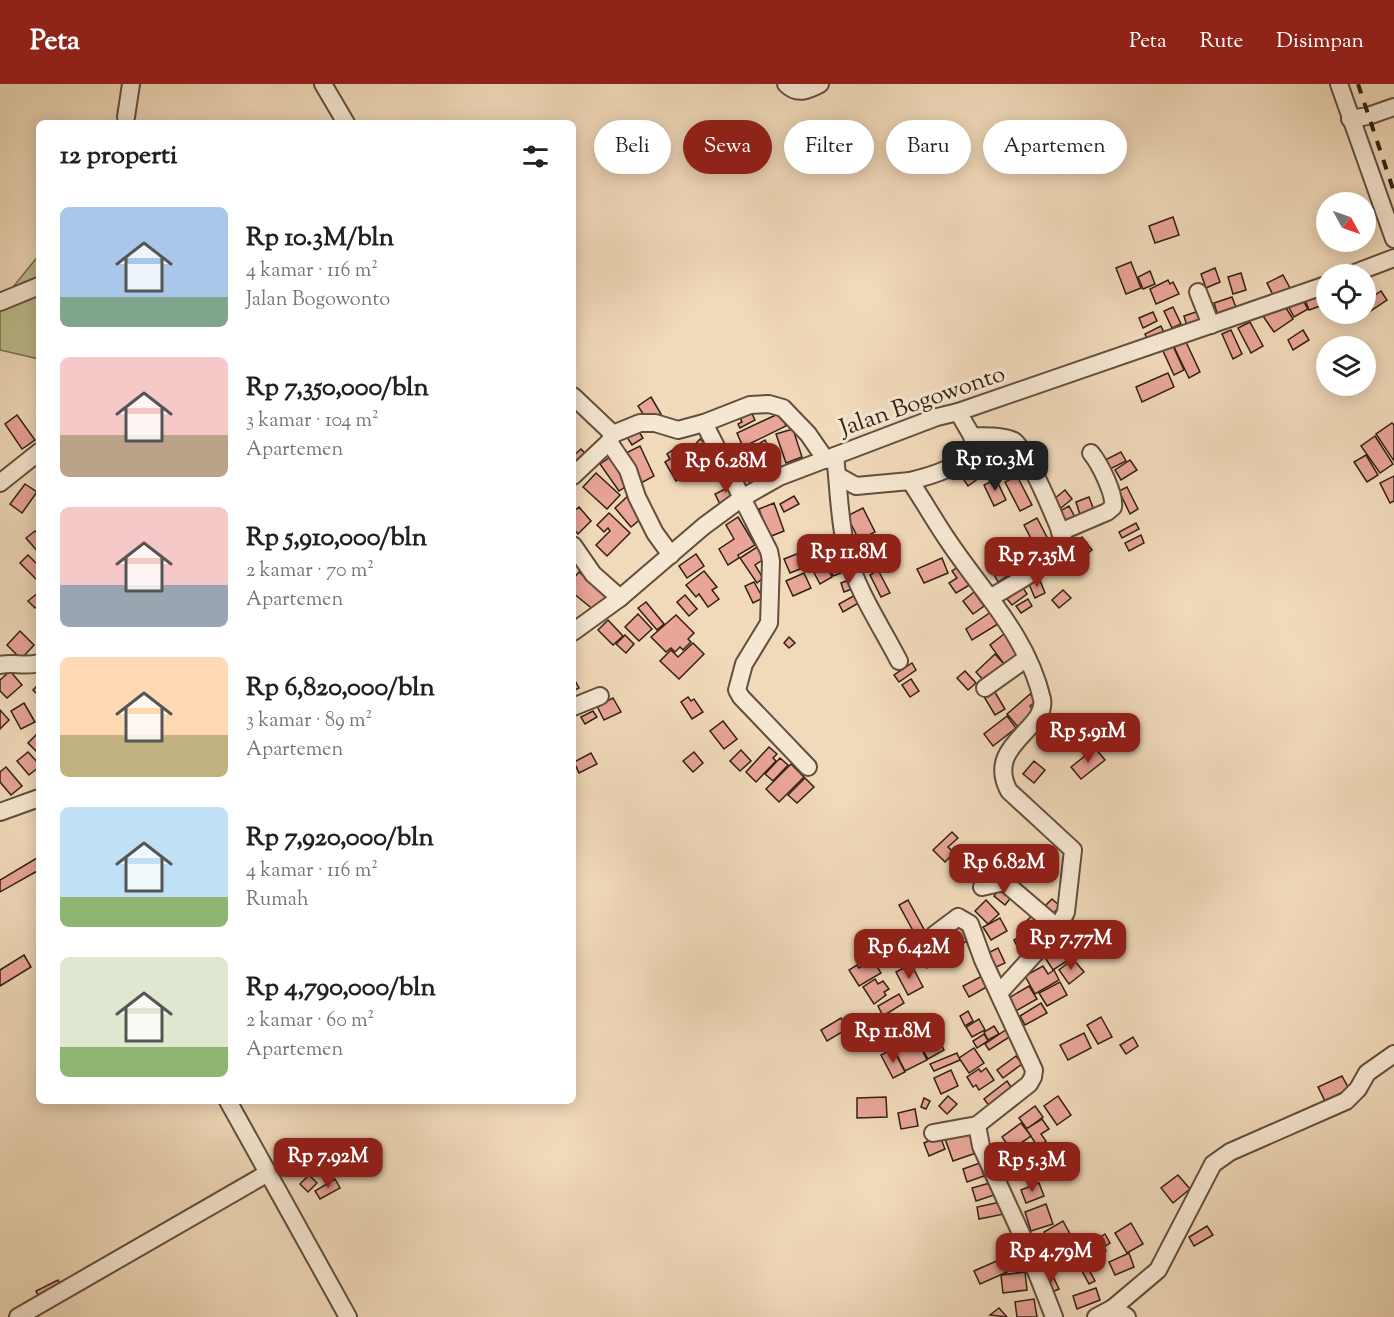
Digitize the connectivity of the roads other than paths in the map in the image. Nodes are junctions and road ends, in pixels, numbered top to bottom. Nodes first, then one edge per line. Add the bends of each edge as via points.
1 (131, 84) edge
2 (323, 84) edge
3 (786, 84) edge
4 (820, 84) edge
5 (1339, 84) edge
6 (1394, 107) edge
7 (126, 117) dead end
8 (1350, 119) junction
9 (344, 120) edge
10 (1394, 239) edge
11 (1394, 258) edge
12 (1376, 265) edge
13 (36, 287) edge
14 (1316, 288) edge
15 (1198, 292) dead end
16 (0, 302) edge
17 (1211, 325) junction
18 (576, 399) edge
19 (958, 412) junction
20 (704, 423) junction
21 (972, 436) junction
22 (611, 438) junction
23 (1091, 453) dead end
24 (36, 454) edge
25 (831, 458) junction
26 (576, 473) edge
27 (838, 476) junction
28 (910, 481) junction
29 (0, 483) edge
30 (742, 498) junction
31 (1060, 532) junction
32 (576, 549) edge
33 (671, 555) junction
34 (620, 598) junction
35 (990, 598) junction
36 (576, 630) edge
37 (1027, 658) junction
38 (899, 661) dead end
39 (36, 663) edge
40 (0, 665) edge
41 (985, 688) dead end
42 (600, 696) dead end
43 (576, 706) edge
44 (808, 767) dead end
45 (36, 799) edge
46 (0, 812) edge
47 (982, 887) dead end
48 (1058, 928) junction
49 (934, 935) dead end
50 (999, 993) junction
51 (1394, 1054) edge
52 (230, 1104) edge
53 (977, 1125) junction
54 (933, 1133) dead end
55 (268, 1173) junction
56 (1120, 1312) edge
57 (18, 1317) edge
58 (348, 1317) edge
59 (1054, 1317) edge
60 (1096, 1317) edge

1 - 7 street
2 - 9 street
3 - 4 street via 801,92
5 - 8 street
6 - 8 street
8 - 10 street
11 - 12 street
13 - 16 street
14 - 17 street, Jalan Bogowonto
15 - 17 street
17 - 19 street, Jalan Bogowonto
18 - 22 street
19 - 21 street
19 - 25 street, Jalan Bogowonto
20 - 22 street via 678,430 640,423
20 - 25 street via 750,405 769,404 783,408
20 - 30 street
21 - 28 street via 974,447 963,460
21 - 31 street via 1015,442 1027,459
22 - 26 street
22 - 33 street via 655,533
23 - 31 street via 1111,493 1113,507
24 - 29 street
25 - 27 street
25 - 30 street, Jalan Bogowonto via 779,477
27 - 28 street via 856,486
27 - 38 street via 847,554
28 - 35 street
30 - 33 street, Jalan Bogowonto
30 - 44 street via 769,552 769,623 744,664 737,690
31 - 35 street via 1062,543 1057,554
32 - 34 street via 593,574
33 - 34 street, Jalan Bogowonto
34 - 36 street, Jalan Bogowonto
35 - 37 street via 1016,633
37 - 41 street
37 - 48 street via 1042,702 1041,712 1011,746 1004,767 1005,783 1073,850 1066,912
39 - 40 street
42 - 43 street
45 - 46 street
47 - 48 street via 1004,882
48 - 50 street
49 - 50 street via 957,917 970,924
50 - 53 street via 1034,1070 1033,1077
51 - 56 street via 1367,1073 1346,1101 1230,1152 1213,1164 1158,1270
52 - 55 street
53 - 54 street
53 - 59 street via 981,1146
55 - 57 street
55 - 58 street
56 - 60 street

